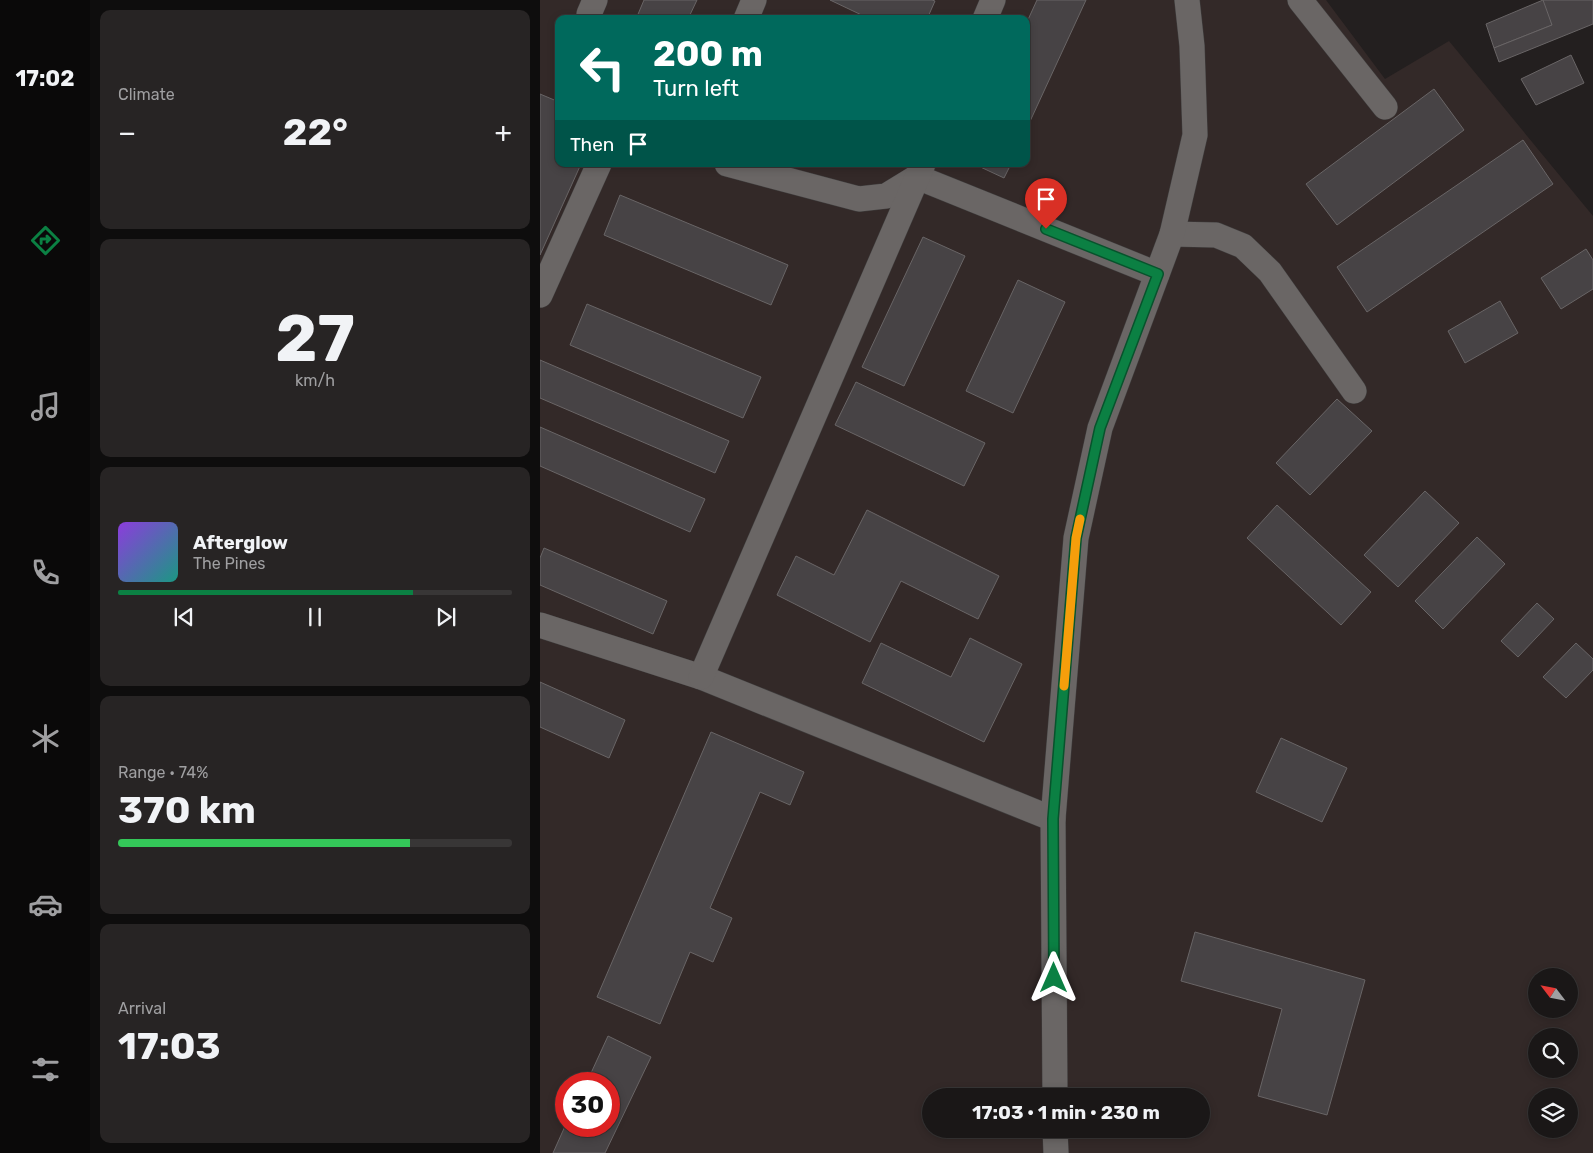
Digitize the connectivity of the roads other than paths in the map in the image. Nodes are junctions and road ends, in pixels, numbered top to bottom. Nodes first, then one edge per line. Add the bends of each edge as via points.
1 (595, 0) edge
2 (754, 0) edge
3 (993, 0) edge
4 (1187, 0) edge
5 (1300, 0) edge
6 (589, 15) edge
7 (748, 15) edge
8 (987, 15) edge
9 (1385, 107) dead end
10 (598, 167) edge
11 (739, 167) edge
12 (920, 170) edge
13 (1172, 234) junction
14 (1158, 274) junction
15 (540, 295) edge
16 (1354, 391) dead end
17 (540, 625) edge
18 (702, 677) junction
19 (1053, 819) junction
20 (1055, 1088) edge
21 (1055, 1138) edge
22 (1056, 1153) edge

1 - 6 street
2 - 7 street
3 - 8 street
4 - 13 street via 1195,135
5 - 9 street
10 - 15 street
11 - 12 street via 860,199 886,196
12 - 14 street
12 - 18 street
13 - 14 street
13 - 16 street via 1216,236 1243,246 1270,272
14 - 19 street via 1100,428 1076,538
17 - 18 street
18 - 19 street
19 - 20 street
21 - 22 street

